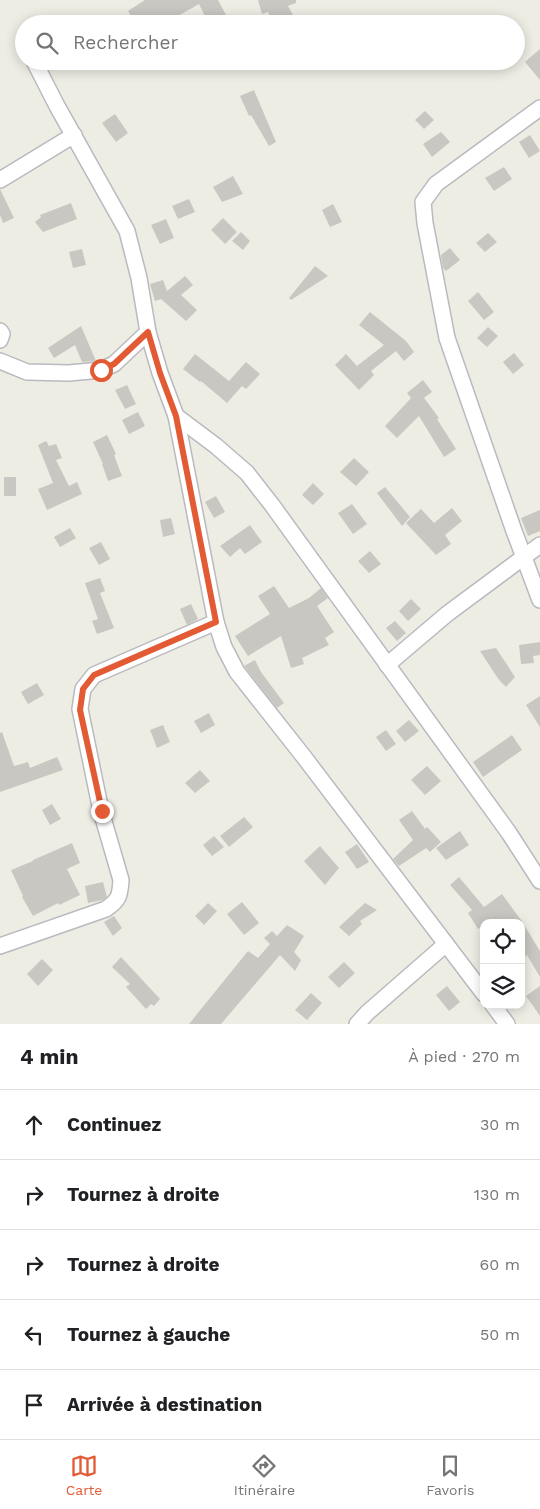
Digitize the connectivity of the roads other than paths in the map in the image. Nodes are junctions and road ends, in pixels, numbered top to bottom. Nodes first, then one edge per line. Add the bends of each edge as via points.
1 (39, 70) edge
2 (540, 108) edge
3 (74, 135) junction
4 (0, 180) edge
5 (0, 331) edge
6 (148, 332) junction
7 (0, 340) edge
8 (0, 361) edge
9 (176, 416) junction
10 (540, 545) edge
11 (523, 556) junction
12 (540, 600) edge
13 (216, 622) junction
14 (387, 665) junction
15 (540, 881) edge
16 (446, 944) junction
17 (0, 946) edge
18 (480, 989) edge
19 (495, 1009) edge
20 (357, 1024) edge
21 (507, 1024) edge

1 - 3 street
2 - 11 street via 436,184 424,202 424,223 447,338
3 - 4 street
3 - 6 street via 127,231
5 - 7 street
6 - 8 street via 114,364 101,370 27,372
6 - 9 street
9 - 13 street
9 - 14 street via 247,473
10 - 11 street
11 - 12 street
11 - 14 street
13 - 16 street via 237,672
13 - 17 street via 94,675 83,689 80,710 121,880 120,890 116,902 106,909
14 - 15 street
16 - 18 street
16 - 20 street
19 - 21 street

